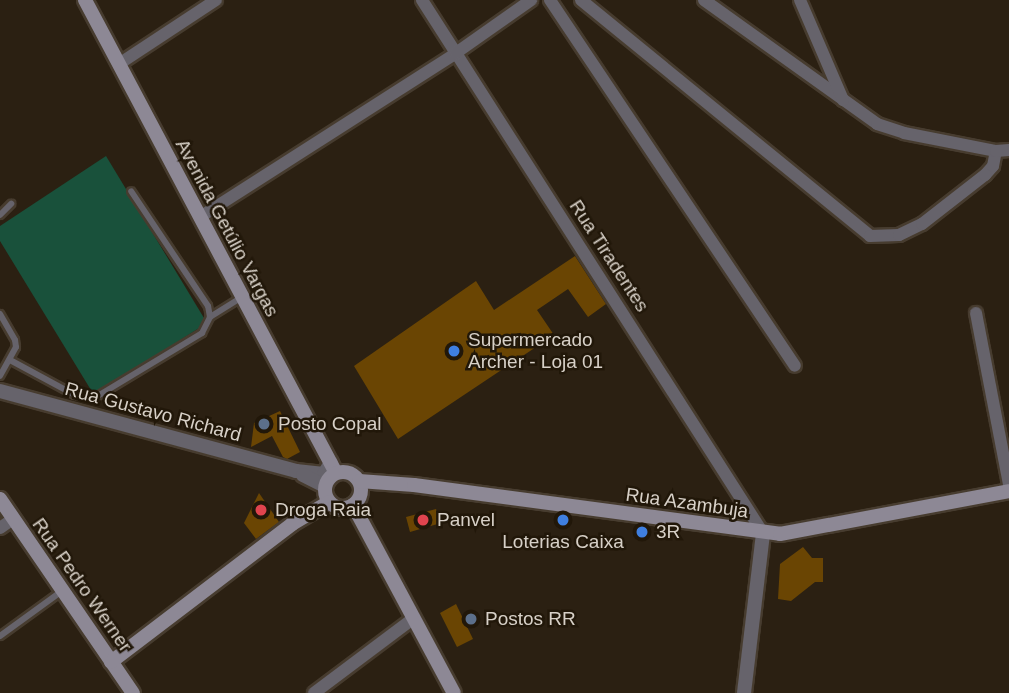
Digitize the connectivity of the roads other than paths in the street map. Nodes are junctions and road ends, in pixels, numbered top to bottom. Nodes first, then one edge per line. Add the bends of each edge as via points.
1 (85, 0) edge
2 (216, 0) edge
3 (422, 0) edge
4 (531, 0) edge
5 (550, 0) edge
6 (581, 0) edge
7 (704, 0) edge
8 (800, 0) edge
9 (456, 53) junction
10 (119, 64) junction
11 (843, 100) junction
12 (1002, 151) edge
13 (131, 191) dead end
14 (11, 204) dead end
15 (0, 215) edge
16 (200, 217) junction
17 (242, 297) junction
18 (976, 313) dead end
19 (0, 314) edge
20 (210, 317) junction
21 (10, 360) junction
22 (795, 366) dead end
23 (0, 376) edge
24 (0, 391) edge
25 (333, 468) junction
26 (296, 471) junction
27 (359, 481) junction
28 (1009, 485) edge
29 (325, 486) junction
30 (1009, 491) edge
31 (0, 499) edge
32 (329, 502) junction
33 (353, 505) junction
34 (13, 519) junction
35 (0, 528) edge
36 (763, 533) junction
37 (62, 592) junction
38 (414, 618) junction
39 (0, 636) edge
40 (111, 662) junction
41 (134, 693) edge
42 (314, 693) edge
43 (454, 693) edge
44 (744, 693) edge

1 - 10 main road, Avenida Getúlio Vargas
2 - 10 street
3 - 9 street, Rua Tiradentes
4 - 9 street
5 - 22 street
6 - 12 street via 870,236 899,235 922,224 985,175
7 - 11 street
8 - 11 street
9 - 16 street
9 - 36 street, Rua Tiradentes
10 - 16 main road, Avenida Getúlio Vargas
11 - 12 street via 877,124 895,130
13 - 20 lane via 208,306
14 - 15 lane
16 - 17 main road, Avenida Getúlio Vargas
17 - 20 lane
17 - 25 main road, Avenida Getúlio Vargas
18 - 28 street
19 - 21 lane via 15,340
20 - 21 lane via 202,333 96,397 75,395
21 - 23 lane
24 - 26 street, Rua Gustavo Richard
25 - 26 street, Rua Gustavo Richard via 324,474
25 - 27 main road
25 - 29 main road
26 - 29 street, Rua Gustavo Richard
27 - 33 main road via 361,494
27 - 36 main road, Rua Azambuja
29 - 32 main road
30 - 36 main road, Rua Azambuja via 780,534
31 - 34 main road, Rua Pedro Werner
32 - 33 main road via 340,508
32 - 40 main road via 292,524
33 - 38 main road
34 - 35 street
34 - 37 main road, Rua Pedro Werner
36 - 44 street
37 - 39 lane
37 - 40 main road, Rua Pedro Werner
38 - 42 street
38 - 43 main road
40 - 41 main road, Rua Pedro Werner

